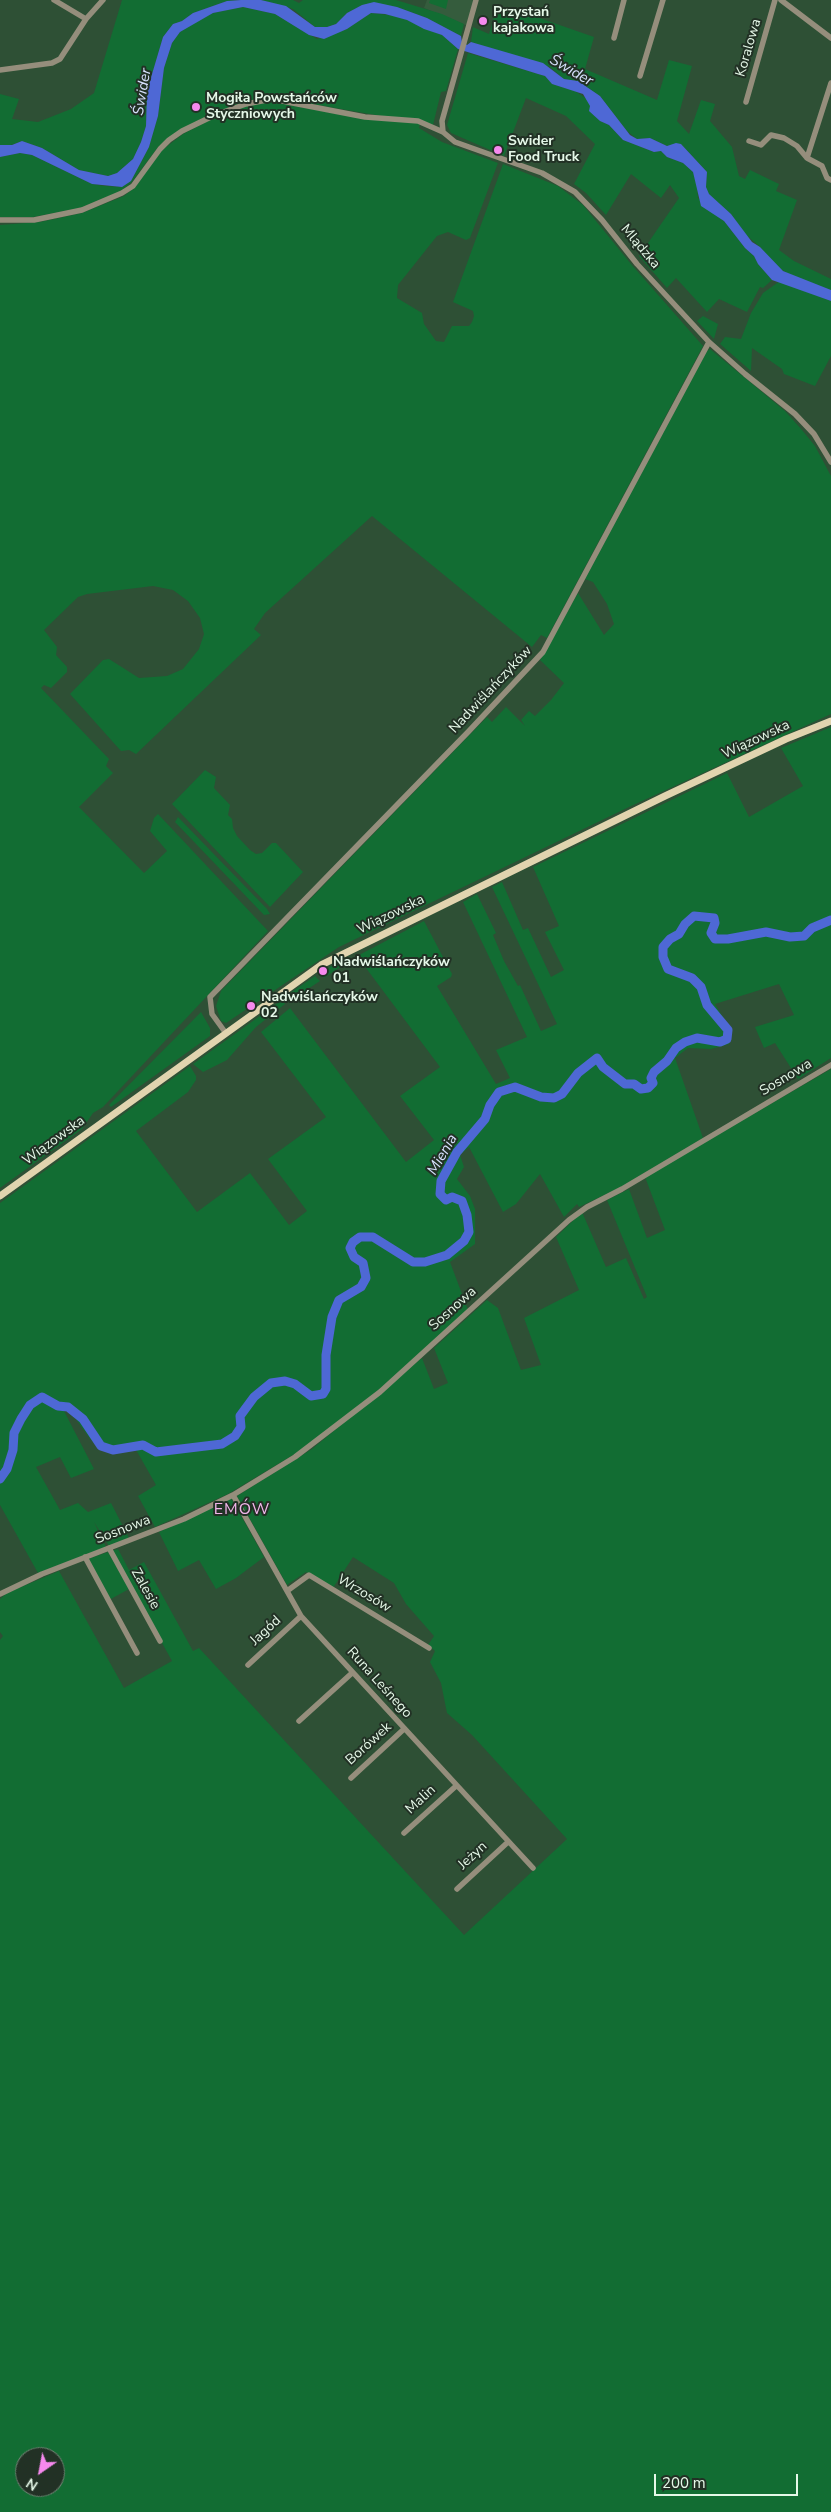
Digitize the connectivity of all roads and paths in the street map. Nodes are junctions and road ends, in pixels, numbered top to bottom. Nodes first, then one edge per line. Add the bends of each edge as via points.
1 (54, 0) edge
2 (103, 0) edge
3 (476, 0) edge
4 (624, 0) edge
5 (663, 0) edge
6 (775, 0) edge
7 (781, 0) edge
8 (86, 19) junction
9 (830, 35) edge
10 (614, 38) dead end
11 (0, 70) edge
12 (640, 76) dead end
13 (831, 83) edge
14 (746, 102) dead end
15 (443, 132) junction
16 (749, 141) dead end
17 (807, 158) junction
18 (831, 180) edge
19 (0, 220) edge
20 (709, 342) junction
21 (831, 460) edge
22 (831, 721) edge
23 (225, 1032) junction
24 (831, 1065) edge
25 (0, 1196) edge
26 (233, 1495) junction
27 (109, 1548) junction
28 (85, 1558) junction
29 (287, 1591) junction
30 (0, 1594) edge
31 (301, 1616) junction
32 (160, 1641) dead end
33 (429, 1648) dead end
34 (137, 1653) dead end
35 (248, 1665) dead end
36 (352, 1672) junction
37 (299, 1721) dead end
38 (404, 1729) junction
39 (351, 1778) dead end
40 (456, 1786) junction
41 (404, 1833) dead end
42 (508, 1842) junction
43 (533, 1868) dead end
44 (456, 1889) dead end

1 - 8 street
2 - 8 street
3 - 15 street via 442,121
4 - 10 street
5 - 12 street
6 - 14 street, Koralowa
7 - 9 street
8 - 11 street via 60,59
13 - 17 street
15 - 19 street, Mlądzka via 418,121 365,117 272,99 246,104 215,115 169,140 133,186 122,193 82,210 34,220
15 - 20 street, Mlądzka via 455,142 542,173 575,192
16 - 17 street via 761,145 771,135 784,138
17 - 18 street via 822,166
20 - 21 street, Mlądzka via 795,414 814,434
20 - 23 street, Nadwiślańczyków via 543,652 470,732 210,997 212,1014
22 - 23 main road, Wiązowska via 786,739 372,938 313,970
23 - 25 main road, Wiązowska
24 - 26 street, Sosnowa via 587,1207 380,1392 310,1447
26 - 27 street, Sosnowa
26 - 29 street, Runa Leśnego
27 - 28 street, Sosnowa
27 - 32 street, Zalesie
28 - 30 street, Sosnowa
28 - 34 street, Sosnowa
29 - 31 street, Runa Leśnego
29 - 33 street, Wrzosów via 309,1575
31 - 35 street, Jagód
31 - 36 street, Runa Leśnego
36 - 37 street
36 - 38 street, Runa Leśnego
38 - 39 street, Borówek
38 - 40 street, Runa Leśnego
40 - 41 street, Malin
40 - 42 street, Runa Leśnego
42 - 43 street, Runa Leśnego
42 - 44 street, Jeżyn

